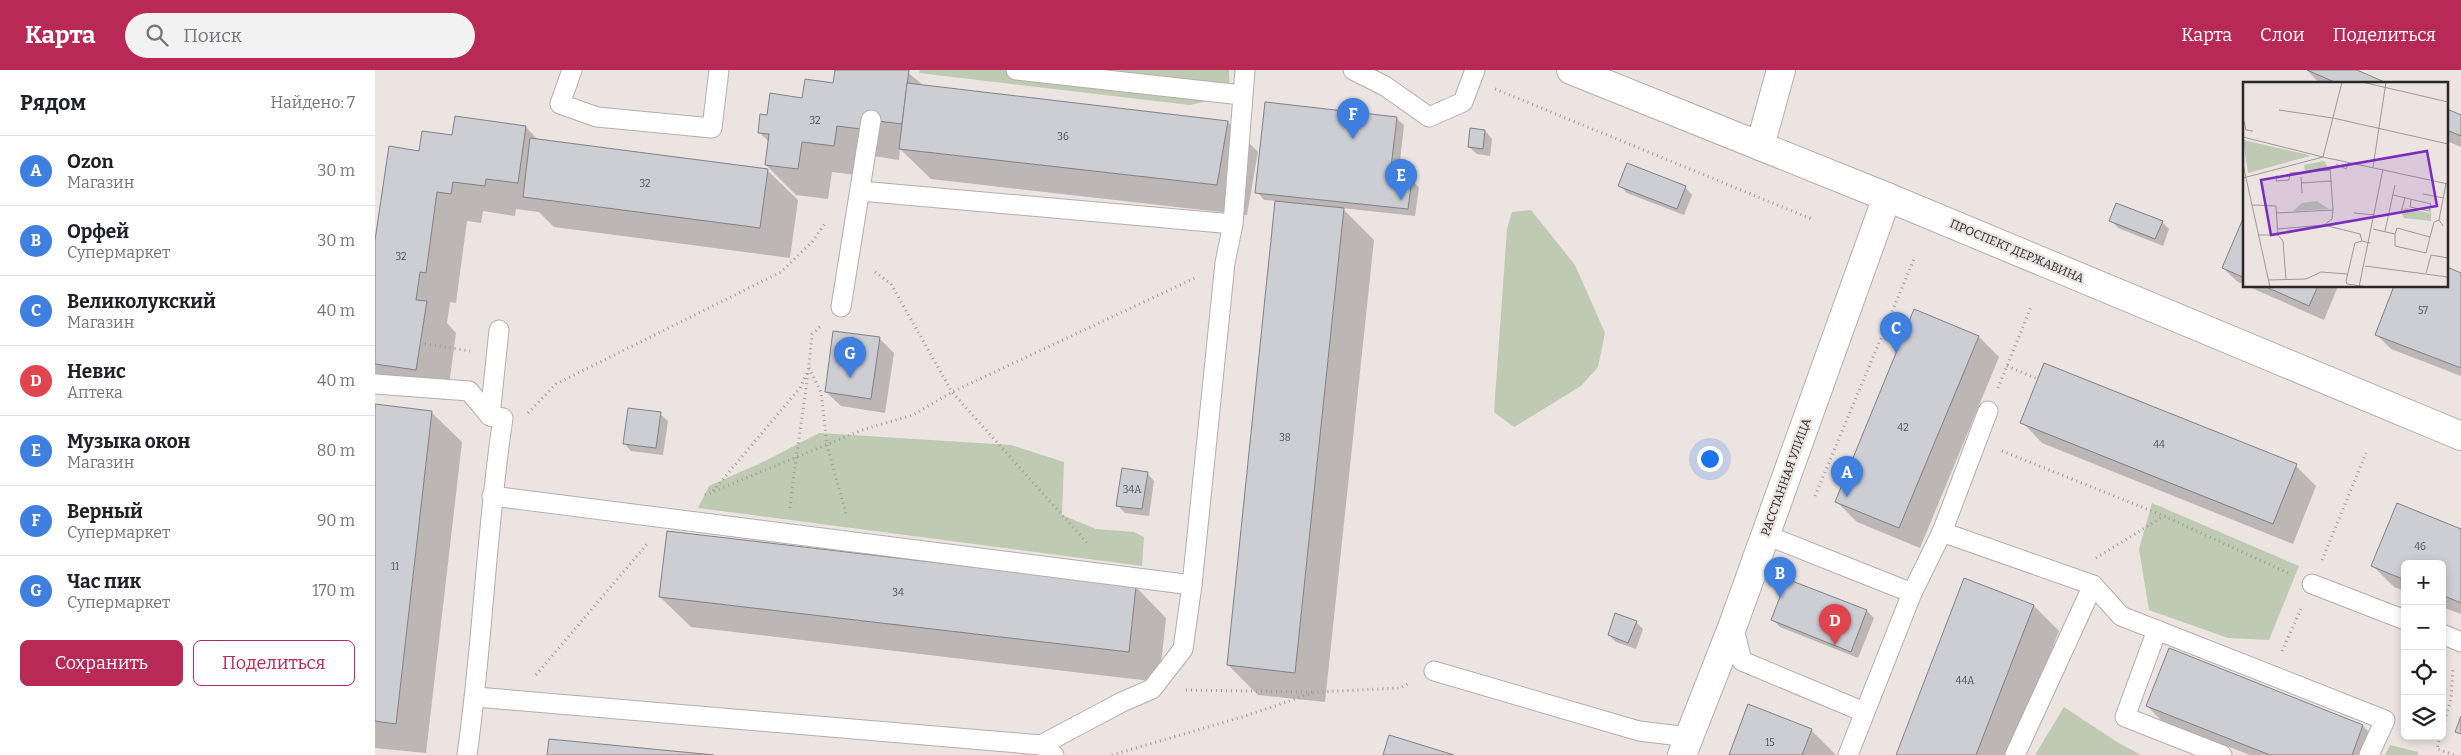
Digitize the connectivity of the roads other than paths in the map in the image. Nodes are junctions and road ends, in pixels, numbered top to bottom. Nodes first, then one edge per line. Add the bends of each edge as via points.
1 (572, 70) edge
2 (719, 70) edge
3 (1016, 70) edge
4 (1245, 70) edge
5 (1353, 70) edge
6 (1571, 70) edge
7 (1781, 70) edge
8 (1474, 75) edge
9 (1243, 95) junction
10 (871, 120) dead end
11 (1760, 146) junction
12 (860, 191) junction
13 (1887, 197) junction
14 (1233, 224) junction
15 (841, 308) road end
16 (499, 330) dead end
17 (375, 384) edge
18 (1988, 411) road end
19 (490, 416) junction
20 (2461, 436) edge
21 (492, 496) junction
22 (1942, 532) junction
23 (1766, 535) junction
24 (1192, 584) junction
25 (2312, 584) road end
26 (2093, 585) junction
27 (1912, 593) junction
28 (2401, 618) edge
29 (1733, 625) junction
30 (2157, 630) junction
31 (1434, 671) road end
32 (475, 697) junction
33 (1865, 712) junction
34 (1686, 746) edge
35 (1048, 750) edge
36 (467, 755) edge
37 (1848, 755) edge
38 (2015, 755) edge
39 (2223, 755) edge
40 (2369, 755) edge

1 - 2 lane via 560,104 597,117 711,128
3 - 9 lane
4 - 9 lane
5 - 8 lane via 1385,86 1429,117 1463,102
6 - 11 main road, ПРОСПЕКТ ДЕРЖАВИНА
7 - 11 main road
9 - 14 lane
10 - 12 lane
11 - 13 main road, ПРОСПЕКТ ДЕРЖАВИНА
12 - 14 lane
12 - 15 lane
13 - 20 main road, ПРОСПЕКТ ДЕРЖАВИНА
13 - 23 main road, РАССТАННАЯ УЛИЦА
14 - 24 lane via 1225,264
16 - 19 lane
17 - 19 lane via 469,391
18 - 22 lane
19 - 21 lane via 503,418
21 - 24 lane
21 - 32 lane
22 - 26 lane
22 - 27 lane
23 - 27 lane
23 - 29 main road, РАССТАННАЯ УЛИЦА
24 - 35 lane via 1183,649 1152,689 1122,702
25 - 28 lane
26 - 30 lane via 2121,616
26 - 38 lane
27 - 33 lane
29 - 33 lane via 1742,661
29 - 34 main road, РАССТАННАЯ УЛИЦА
30 - 39 lane via 2125,716
30 - 40 lane via 2385,720
31 - 34 lane
32 - 35 lane
32 - 36 lane
33 - 37 lane

